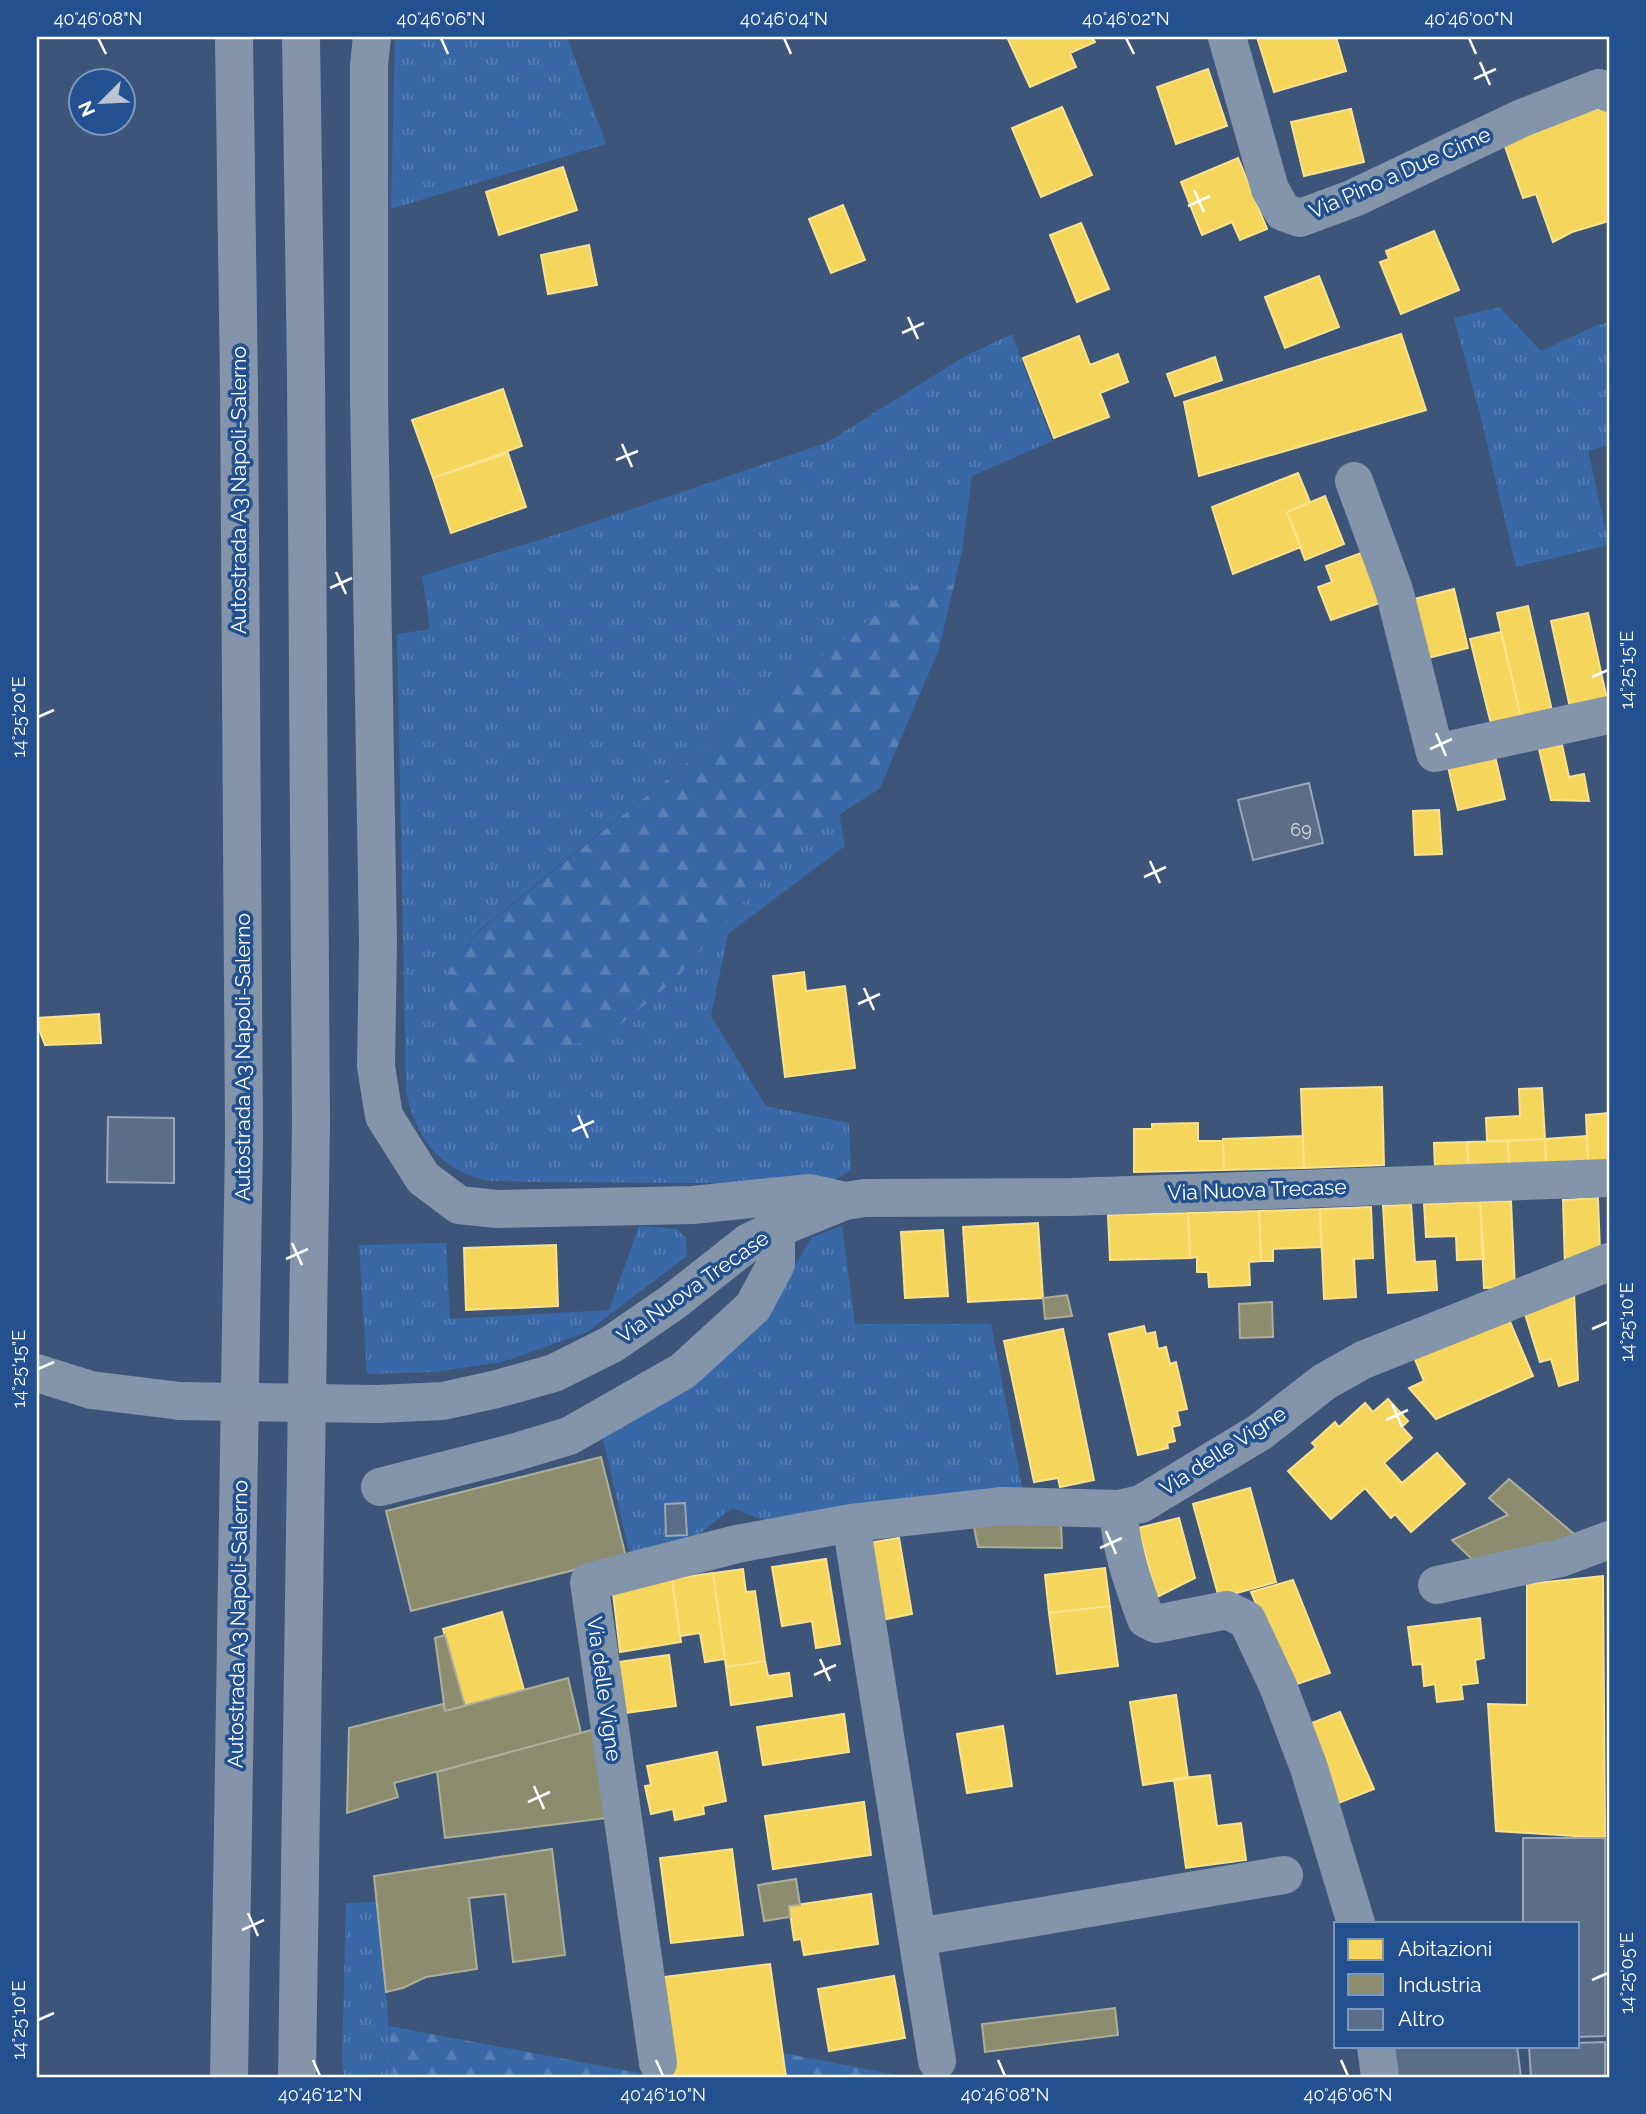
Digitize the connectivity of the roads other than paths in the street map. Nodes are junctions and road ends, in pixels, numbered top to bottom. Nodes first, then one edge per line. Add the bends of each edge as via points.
1 (233, 37) edge
2 (301, 37) edge
3 (372, 37) edge
4 (1227, 37) edge
5 (1609, 93) edge
6 (1354, 481) dead end
7 (1609, 715) edge
8 (1609, 1178) edge
9 (845, 1201) junction
10 (709, 1203) junction
11 (752, 1243) junction
12 (1609, 1262) edge
13 (37, 1373) edge
14 (380, 1487) dead end
15 (1118, 1509) junction
16 (851, 1523) junction
17 (1609, 1540) edge
18 (1437, 1585) dead end
19 (1284, 1875) dead end
20 (1356, 1922) edge
21 (918, 1937) junction
22 (1376, 2048) edge
23 (937, 2061) dead end
24 (659, 2063) dead end
25 (229, 2077) edge
26 (297, 2077) edge
27 (1380, 2077) edge

1 - 25 highway, Autostrada A3 Napoli-Salerno via 244,1139
2 - 26 highway via 311,1123
3 - 10 street via 369,397 378,942 375,1013 376,1066 384,1116 423,1178 459,1205 496,1209
4 - 5 street, Via Pino a Due Cime via 1270,189 1283,212 1300,218 1354,198 1522,118 1599,88
6 - 7 street via 1394,590 1435,753
8 - 9 street, Via Nuova Trecase
9 - 10 street via 810,1193
9 - 11 street, Via Nuova Trecase
10 - 11 street via 709,1220
11 - 13 street, Via Nuova Trecase, bridge via 612,1344 554,1373 443,1401 180,1401 91,1390
11 - 14 street via 776,1264 753,1307 683,1371 569,1436
12 - 15 street, Via delle Vigne via 1363,1360 1324,1382 1260,1432 1141,1504
15 - 16 street, Via delle Vigne via 1003,1506
15 - 20 street via 1126,1564 1146,1619 1156,1625 1227,1610 1247,1620 1309,1768
16 - 21 street
16 - 24 street, Via delle Vigne via 737,1544 589,1582
17 - 18 street via 1561,1558
19 - 21 street
21 - 23 street
22 - 27 street

